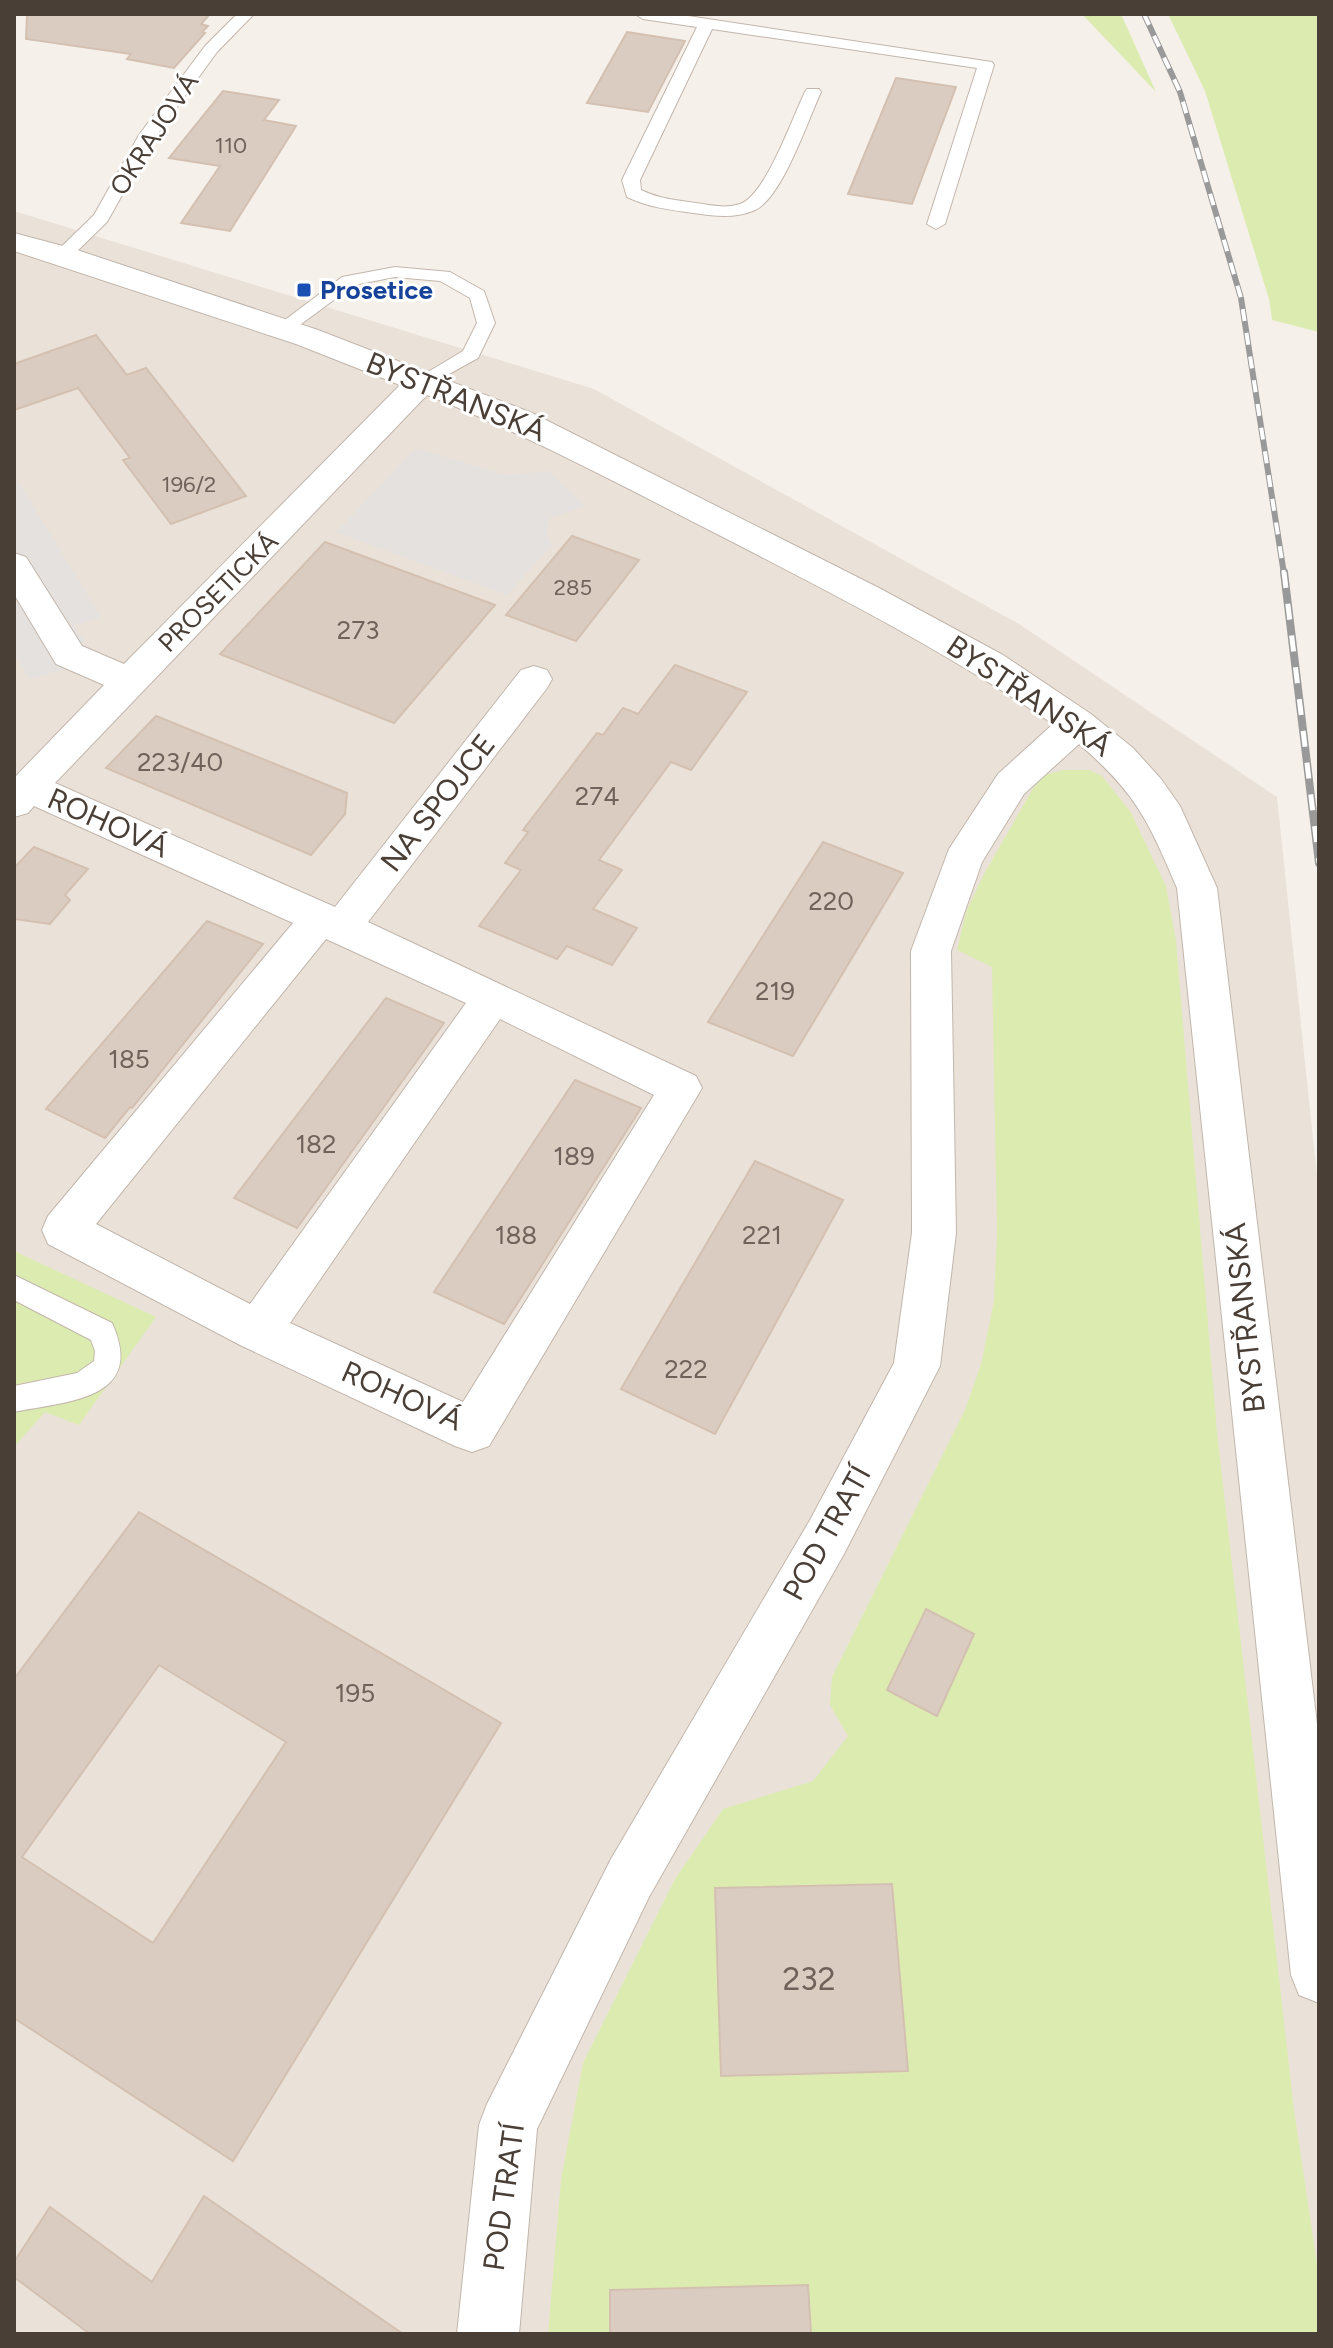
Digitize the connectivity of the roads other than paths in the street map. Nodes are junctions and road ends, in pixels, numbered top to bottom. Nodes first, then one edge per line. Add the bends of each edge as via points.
1 (246, 14) edge
2 (643, 14) edge
3 (706, 24) junction
4 (813, 92) dead end
5 (936, 224) dead end
6 (14, 242) edge
7 (63, 255) junction
8 (282, 329) junction
9 (422, 381) junction
10 (14, 565) edge
11 (534, 679) dead end
12 (129, 681) junction
13 (1078, 723) junction
14 (21, 795) edge
15 (331, 923) junction
16 (493, 997) junction
17 (14, 1287) edge
18 (258, 1331) junction
19 (14, 1399) edge
20 (1319, 1975) edge
21 (488, 2334) edge

1 - 7 lane, OKRAJOVÁ via 211,49 145,139 101,218
2 - 3 lane
3 - 4 lane via 631,180 633,193 647,201 716,212 755,203
3 - 5 lane via 986,65
6 - 7 street, BYSTŘANSKÁ
7 - 8 street, BYSTŘANSKÁ
8 - 9 street, BYSTŘANSKÁ
8 - 9 lane via 348,281 395,272 444,276 478,295 486,323 471,354
9 - 12 street, PROSETICKÁ
9 - 13 street, BYSTŘANSKÁ via 520,420 867,596 990,664
10 - 12 street via 69,655
11 - 15 street, NA SPOJCE
12 - 14 street, PROSETICKÁ
13 - 20 street, BYSTŘANSKÁ via 1148,789 1166,816 1197,888
13 - 21 street, POD TRATÍ via 1011,784 963,859 931,951 934,1233 917,1366 827,1537 630,1878 508,2125
14 - 15 street, ROHOVÁ
15 - 16 street, ROHOVÁ
15 - 18 street, ROHOVÁ via 64,1230
16 - 18 street
16 - 18 street, ROHOVÁ via 681,1088 472,1430
17 - 19 lane via 102,1332 109,1358 89,1384

